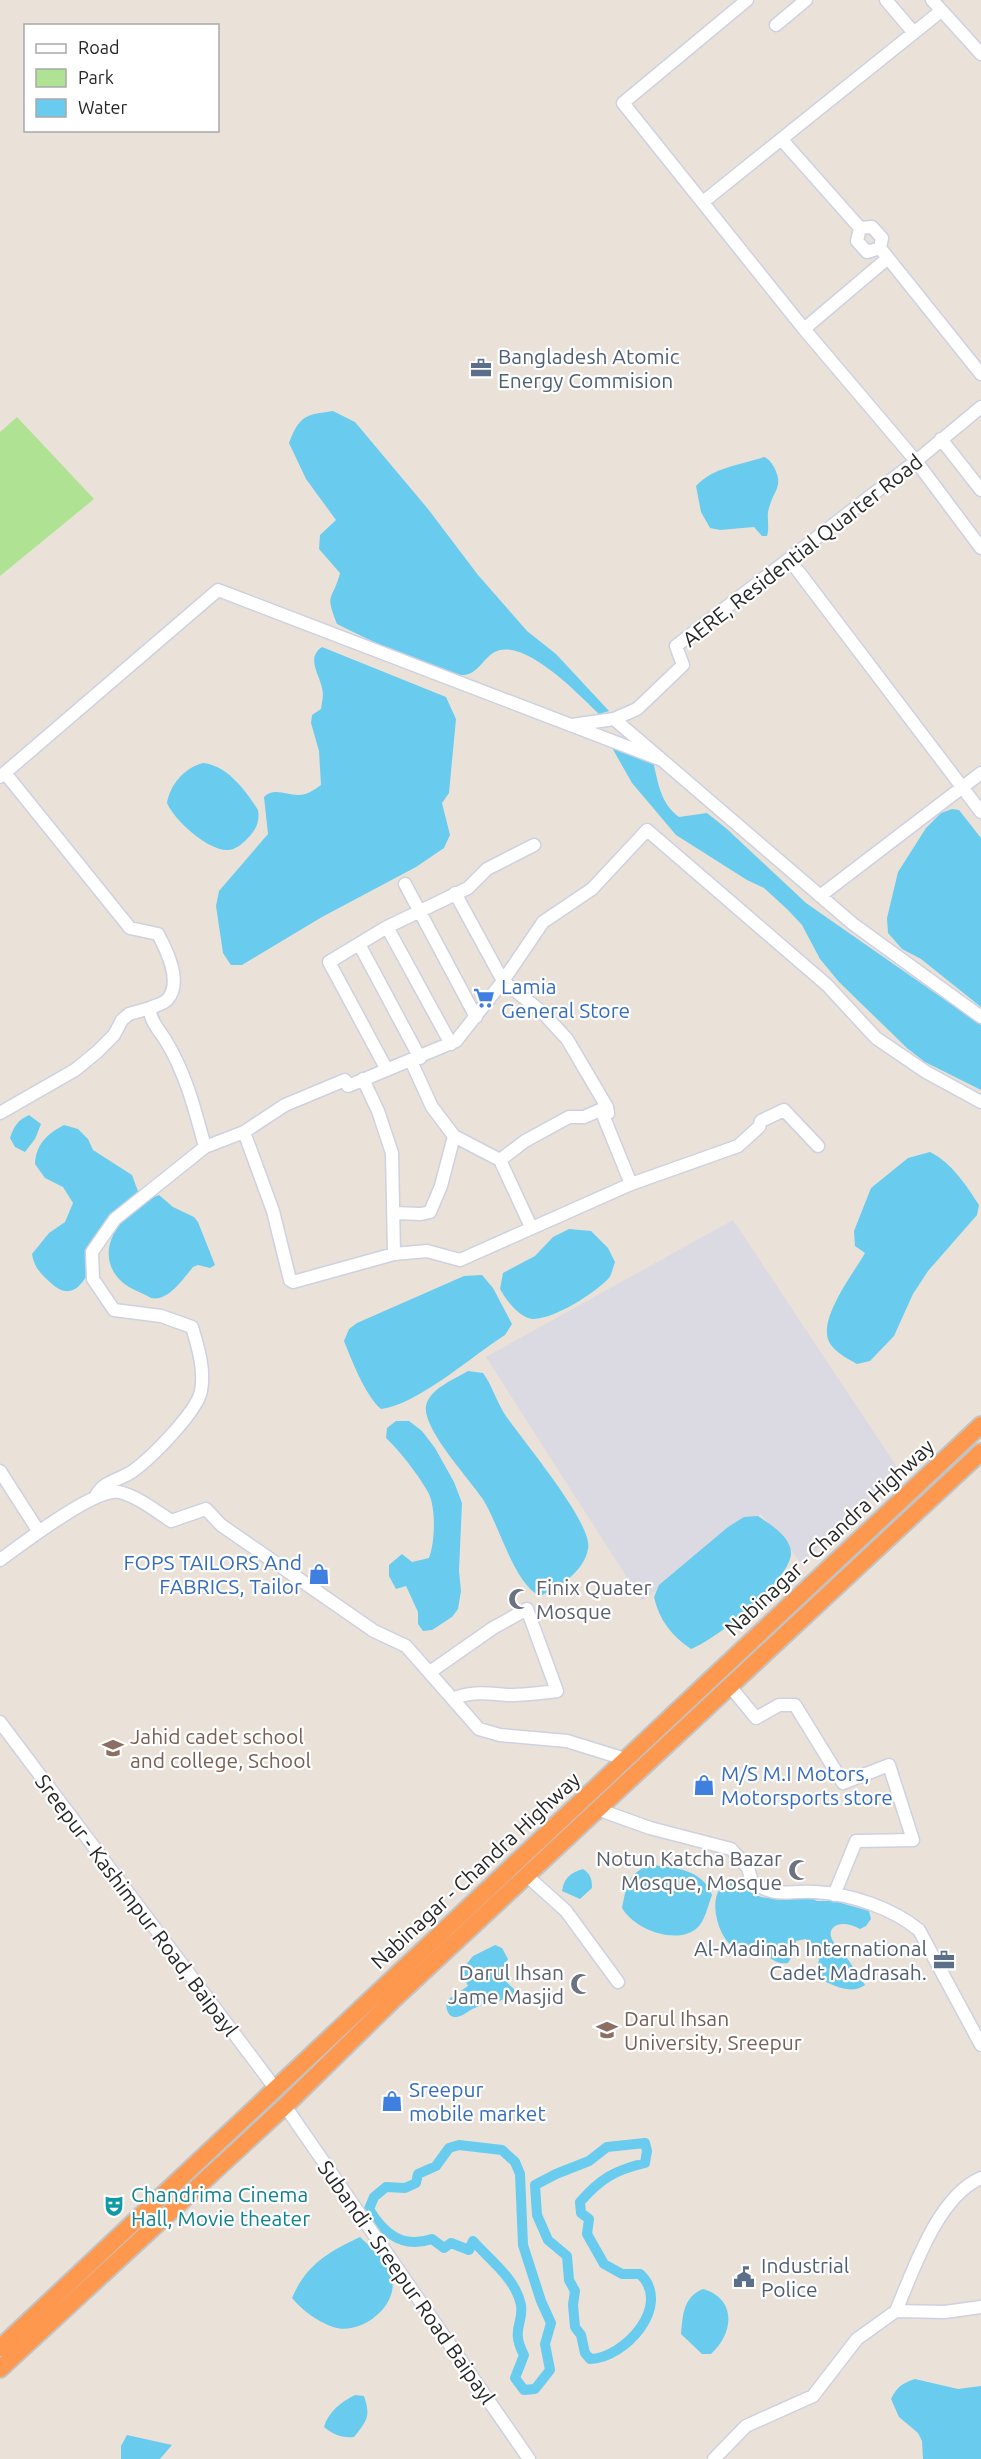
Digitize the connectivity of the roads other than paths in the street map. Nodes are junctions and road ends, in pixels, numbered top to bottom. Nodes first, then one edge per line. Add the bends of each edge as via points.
1 (747, 0) edge
2 (806, 0) edge
3 (886, 0) edge
4 (932, 0) edge
5 (941, 11) junction
6 (776, 25) dead end
7 (914, 33) junction
8 (981, 54) edge
9 (782, 140) junction
10 (703, 202) junction
11 (860, 228) junction
12 (884, 253) junction
13 (804, 329) junction
14 (981, 374) edge
15 (981, 407) edge
16 (941, 439) junction
17 (916, 461) junction
18 (981, 490) edge
19 (981, 548) edge
20 (789, 559) junction
21 (614, 719) junction
22 (571, 725) junction
23 (662, 760) junction
24 (981, 773) edge
25 (2, 775) edge
26 (962, 786) junction
27 (981, 812) edge
28 (534, 845) dead end
29 (405, 884) dead end
30 (454, 893) junction
31 (820, 896) junction
32 (418, 910) junction
33 (387, 927) junction
34 (359, 944) junction
35 (503, 981) junction
36 (150, 1008) junction
37 (476, 1017) junction
38 (981, 1017) edge
39 (451, 1044) junction
40 (415, 1059) junction
41 (387, 1070) junction
42 (363, 1079) junction
43 (981, 1102) edge
44 (607, 1107) junction
45 (0, 1113) edge
46 (244, 1132) junction
47 (454, 1136) junction
48 (818, 1146) dead end
49 (205, 1147) junction
50 (500, 1160) junction
51 (631, 1184) junction
52 (393, 1213) junction
53 (531, 1227) junction
54 (394, 1254) junction
55 (981, 1425) edge
56 (981, 1452) edge
57 (0, 1471) edge
58 (96, 1496) junction
59 (39, 1532) junction
60 (0, 1560) edge
61 (430, 1672) junction
62 (729, 1685) junction
63 (453, 1698) junction
64 (0, 1722) edge
65 (625, 1759) junction
66 (597, 1809) junction
67 (526, 1875) junction
68 (834, 1895) junction
69 (618, 1982) dead end
70 (981, 2045) edge
71 (275, 2088) junction
72 (285, 2106) junction
73 (981, 2178) edge
74 (981, 2307) edge
75 (896, 2311) junction
76 (0, 2348) edge
77 (0, 2369) edge
78 (530, 2459) edge
79 (714, 2459) edge

1 - 10 street via 623,103
2 - 6 street
3 - 7 street
4 - 5 street
5 - 7 street
5 - 8 street
7 - 9 street
9 - 10 street
9 - 11 street
10 - 13 street
11 - 12 street via 872,227 882,238
11 - 12 street via 857,241 867,252
12 - 13 street
12 - 14 street
13 - 17 street
15 - 16 street, AERE, Residential Quarter Road
16 - 17 street, AERE, Residential Quarter Road
16 - 18 street
17 - 19 street
17 - 20 street, AERE, Residential Quarter Road
20 - 21 street, AERE, Residential Quarter Road via 676,646 683,665 637,709
20 - 26 street
21 - 22 street, AERE, Residential Quarter Road
21 - 23 street
22 - 23 street, AERE, Residential Quarter Road
22 - 25 street, AERE, Residential Quarter Road via 218,590
23 - 31 street
24 - 26 street
25 - 36 street via 130,928 158,934 175,983 166,1000
26 - 27 street
26 - 31 street
28 - 30 street via 487,869 468,888
29 - 32 street
30 - 32 street
30 - 35 street
31 - 38 street
32 - 33 street
32 - 37 street
33 - 34 street
33 - 39 street
34 - 40 street
34 - 41 street via 328,962
35 - 37 street
35 - 43 street via 543,922 592,889 647,830 827,985 876,1038 926,1072
35 - 44 street via 542,1012 567,1040
36 - 45 street via 129,1014 114,1035 75,1070
36 - 49 street via 149,1015 185,1079
37 - 39 street
39 - 40 street
40 - 41 street
40 - 47 street via 432,1107
41 - 42 street
42 - 46 street via 348,1086 345,1080 321,1088 285,1105
42 - 52 street via 392,1153
44 - 50 street via 584,1117 569,1117
44 - 51 street via 608,1113 603,1115
46 - 49 street
46 - 54 street via 273,1211 290,1281
47 - 50 street
47 - 52 street via 430,1212
48 - 51 street via 784,1110 761,1121 738,1146
49 - 58 street via 115,1219 92,1252 93,1279 114,1310 161,1316 192,1327 201,1355 201,1392 174,1434 133,1471 102,1486
50 - 53 street
51 - 53 street
52 - 54 street
53 - 54 street via 460,1260 427,1251
55 - 65 highway, Nabinagar - Chandra Highway
56 - 62 highway, Nabinagar - Chandra Highway
57 - 59 street
58 - 59 street
58 - 61 street via 117,1491 171,1521 206,1509 221,1525 333,1603 374,1631 406,1646
59 - 60 street
61 - 63 street
61 - 63 street via 492,1628 527,1609 557,1691
62 - 66 highway, Nabinagar - Chandra Highway
62 - 68 street via 756,1718 779,1705 795,1705 843,1783 889,1765 913,1840 856,1841
63 - 65 street via 479,1729 500,1735 567,1741
64 - 71 street, Sreepur - Kashimpur Road, Baipayl
65 - 71 highway, Nabinagar - Chandra Highway
66 - 67 highway, Nabinagar - Chandra Highway
66 - 68 street via 650,1828 731,1849 748,1868 752,1882 767,1892
67 - 69 street via 566,1911
67 - 72 highway, Nabinagar - Chandra Highway
68 - 70 street via 902,1917 919,1930
71 - 76 highway, Nabinagar - Chandra Highway
72 - 77 highway, Nabinagar - Chandra Highway
72 - 78 street, Subandi - Sreepur Road Baipayl
73 - 75 street via 955,2197 925,2241
74 - 75 street via 945,2312
75 - 79 street via 857,2339 813,2396 746,2426

